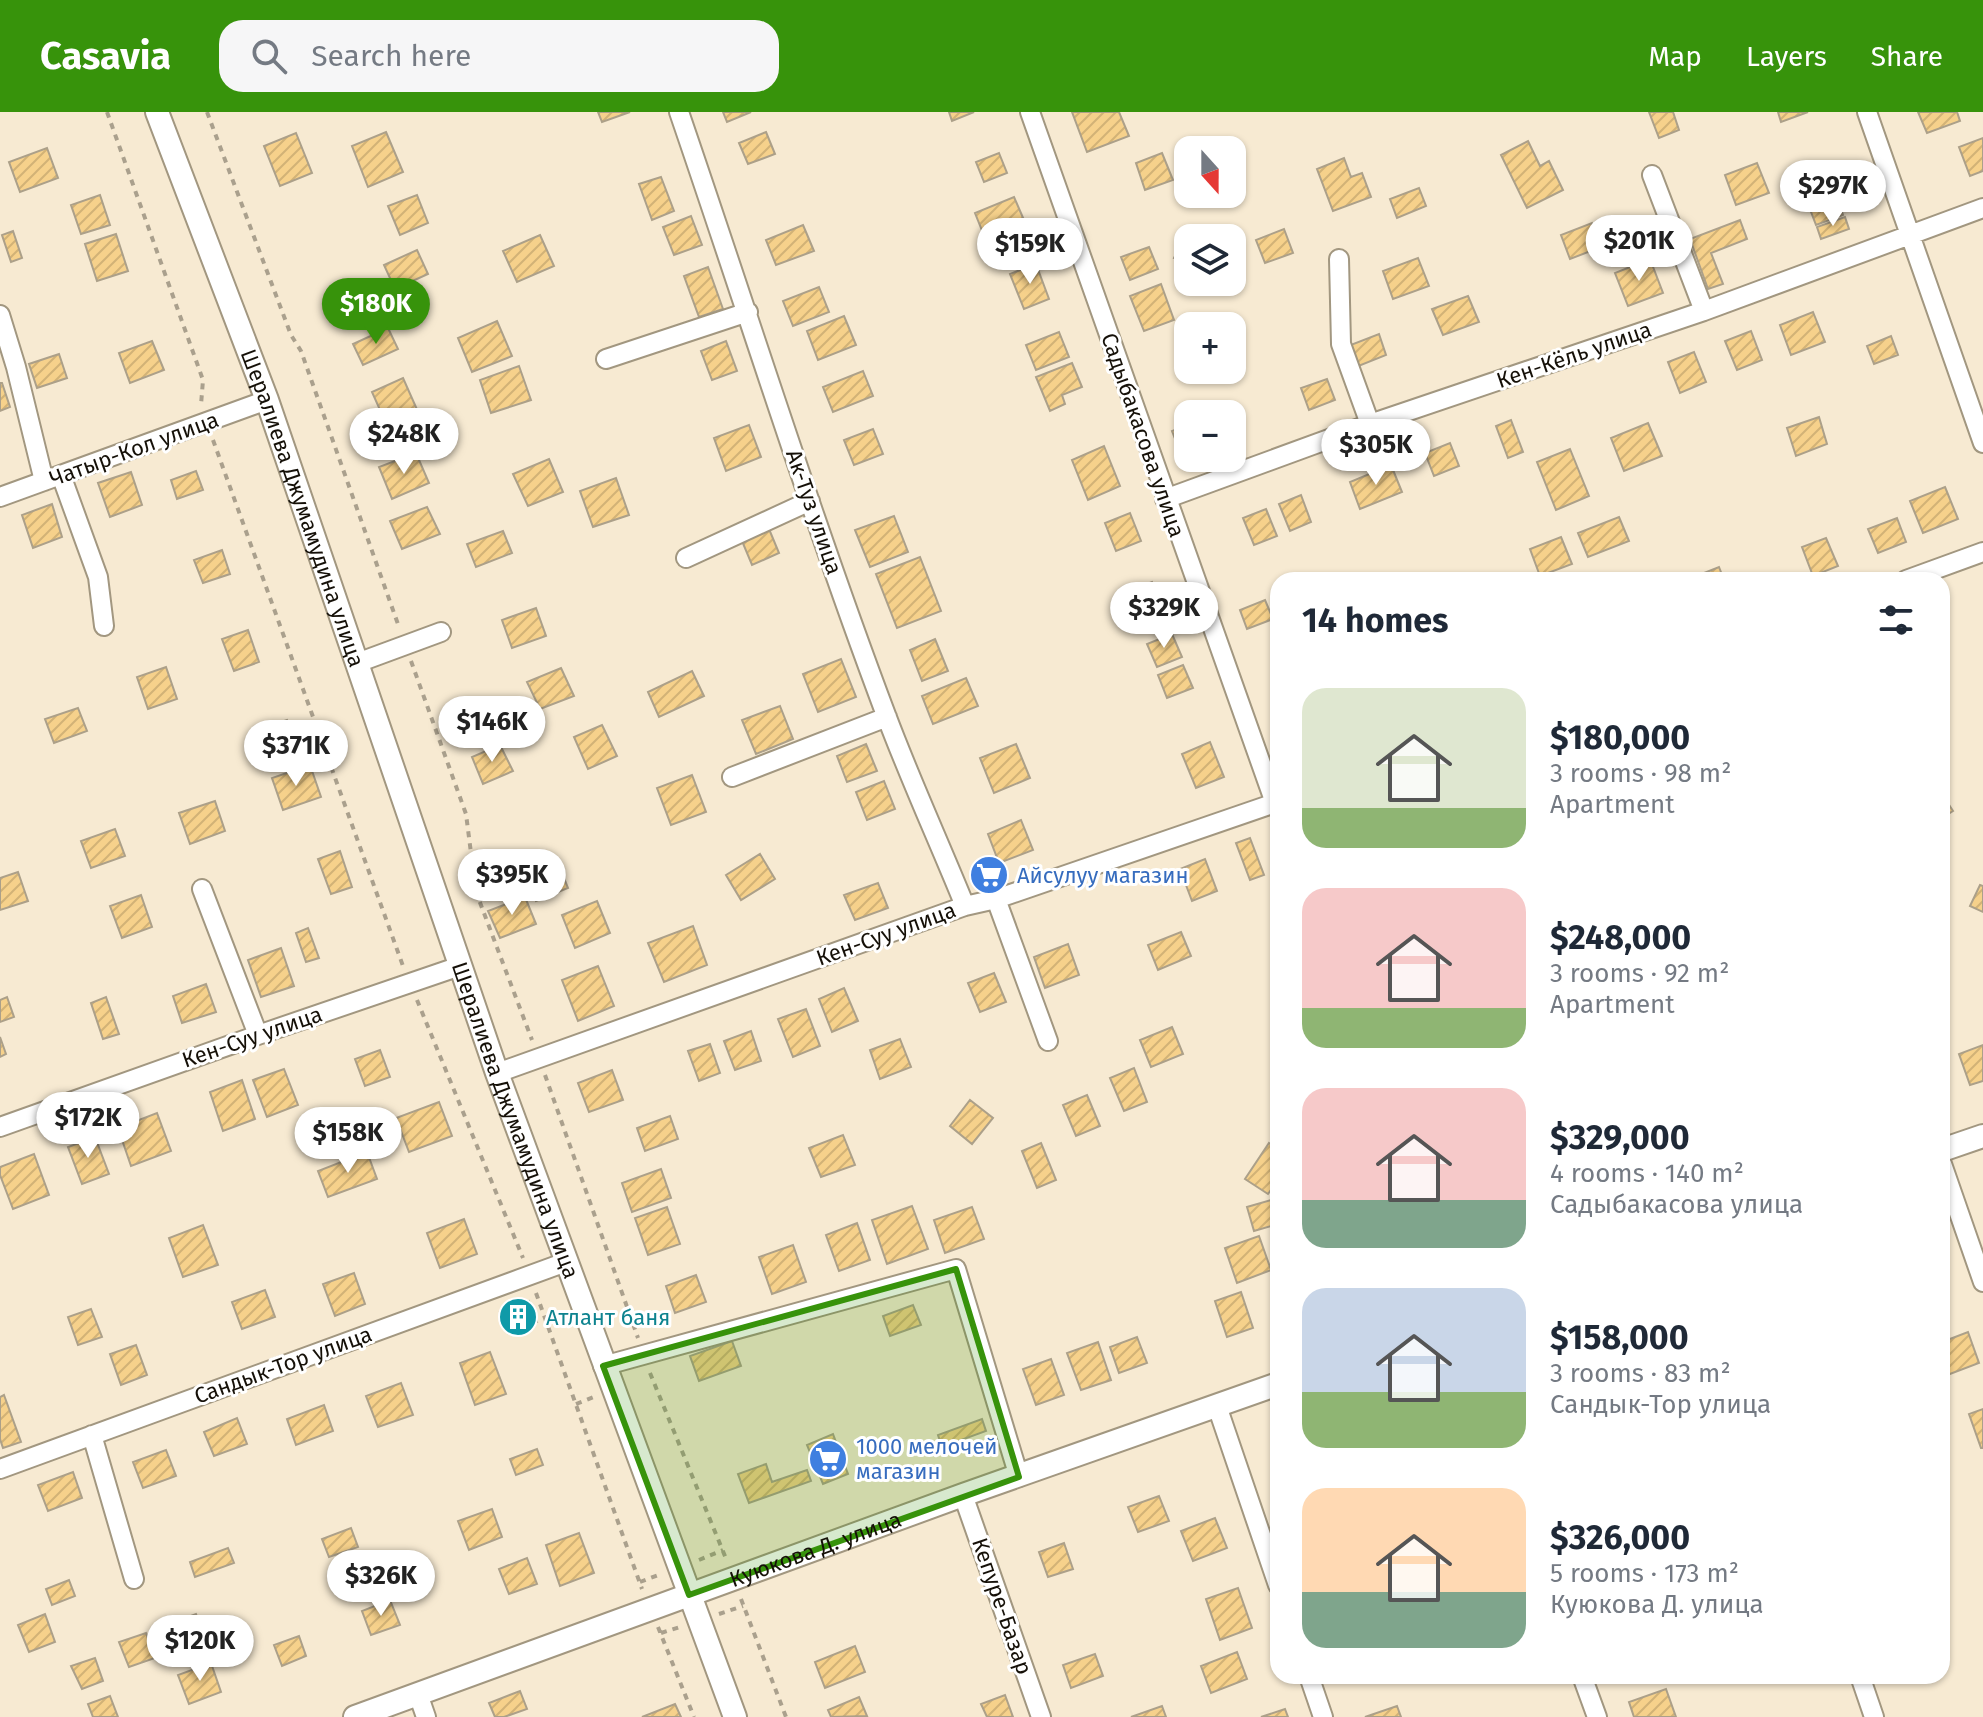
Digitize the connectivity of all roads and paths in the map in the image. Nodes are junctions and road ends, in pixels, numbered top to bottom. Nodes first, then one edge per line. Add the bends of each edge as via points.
1 (107, 112) edge
2 (157, 112) edge
3 (207, 112) edge
4 (679, 112) edge
5 (1030, 112) edge
6 (1867, 112) edge
7 (1652, 175) dead end
8 (1983, 208) edge
9 (1911, 234) junction
10 (1339, 259) dead end
11 (1704, 311) junction
12 (748, 312) junction
13 (0, 315) edge
14 (606, 359) dead end
15 (267, 400) junction
16 (207, 422) junction
17 (1370, 424) junction
18 (1983, 443) edge
19 (53, 478) junction
20 (0, 497) edge
21 (1165, 499) junction
22 (810, 501) junction
23 (1983, 552) edge
24 (686, 558) dead end
25 (1928, 572) edge
26 (104, 626) dead end
27 (441, 632) dead end
28 (405, 645) junction
29 (357, 663) junction
30 (887, 717) junction
31 (732, 777) dead end
32 (1270, 787) edge
33 (1270, 805) edge
34 (202, 889) dead end
35 (996, 899) junction
36 (965, 906) junction
37 (460, 966) junction
38 (410, 983) junction
39 (258, 1035) junction
40 (1048, 1041) dead end
41 (539, 1058) junction
42 (497, 1073) junction
43 (0, 1127) edge
44 (1983, 1136) edge
45 (1950, 1147) edge
46 (1950, 1187) edge
47 (566, 1262) junction
48 (530, 1275) junction
49 (1983, 1282) edge
50 (643, 1355) junction
51 (603, 1366) junction
52 (1270, 1387) edge
53 (1217, 1406) junction
54 (92, 1435) junction
55 (0, 1469) edge
56 (1019, 1477) junction
57 (963, 1495) junction
58 (1270, 1562) edge
59 (134, 1579) dead end
60 (733, 1579) junction
61 (689, 1595) junction
62 (650, 1609) junction
63 (1312, 1684) edge
64 (1585, 1684) edge
65 (1863, 1684) edge
66 (418, 1694) junction
67 (355, 1717) edge
68 (426, 1717) edge
69 (694, 1717) edge
70 (735, 1717) edge
71 (786, 1717) edge
72 (1041, 1717) edge
73 (1323, 1717) edge
74 (1597, 1717) edge
75 (1874, 1717) edge

1 - 16 path via 203,380 201,407
2 - 15 street, Шералиева Джумамудина улица
3 - 28 path via 301,351
4 - 12 street, Ак-Туз улица
5 - 21 street, Садыбакасова улица
6 - 9 street
7 - 11 street
8 - 9 street, Кен-Кёль улица
9 - 11 street, Кен-Кёль улица
9 - 18 street
10 - 17 street via 1341,344
11 - 17 street, Кен-Кёль улица
12 - 14 street
12 - 22 street, Ак-Туз улица
13 - 19 street
15 - 16 street, Чатыр-Кол улица
15 - 29 street, Шералиева Джумамудина улица
16 - 19 street, Чатыр-Кол улица
16 - 38 path
17 - 21 street, Кен-Кёль улица
19 - 20 street, Чатыр-Кол улица
19 - 26 street via 98,577
21 - 32 street, Садыбакасова улица
22 - 24 street
22 - 30 street, Ак-Туз улица
23 - 25 street
27 - 28 street
28 - 29 street
28 - 41 path via 466,814 476,892
29 - 37 street, Шералиева Джумамудина улица
30 - 31 street
30 - 36 street, Ак-Туз улица
33 - 35 street, Кен-Суу улица
34 - 39 street
35 - 36 street, Кен-Суу улица
35 - 40 street
36 - 41 street, Кен-Суу улица
37 - 38 street, Кен-Суу улица
37 - 42 street, Шералиева Джумамудина улица
38 - 39 street, Кен-Суу улица
38 - 48 path
39 - 43 street, Кен-Суу улица
41 - 42 street, Кен-Суу улица
41 - 50 path
42 - 47 street, Шералиева Джумамудина улица
44 - 45 street
46 - 49 street
47 - 48 street, Сандык-Тор улица
47 - 51 street, Шералиева Джумамудина улица
48 - 54 street, Сандык-Тор улица
48 - 62 path
50 - 51 street
50 - 56 street via 956,1269
50 - 60 path
51 - 61 street, Шералиева Джумамудина улица
52 - 53 street, Куюкова Д. улица
53 - 56 street, Куюкова Д. улица
53 - 58 street
54 - 55 street, Сандык-Тор улица
54 - 59 street
56 - 57 street, Куюкова Д. улица
57 - 60 street, Куюкова Д. улица
57 - 72 street, Кепуре-Базар
60 - 61 street, Куюкова Д. улица
60 - 71 path
61 - 62 street, Куюкова Д. улица
61 - 70 street, Шералиева Джумамудина улица
62 - 66 street, Куюкова Д. улица
62 - 69 path
63 - 73 street
64 - 74 street
65 - 75 street
66 - 67 street, Куюкова Д. улица
66 - 68 street

